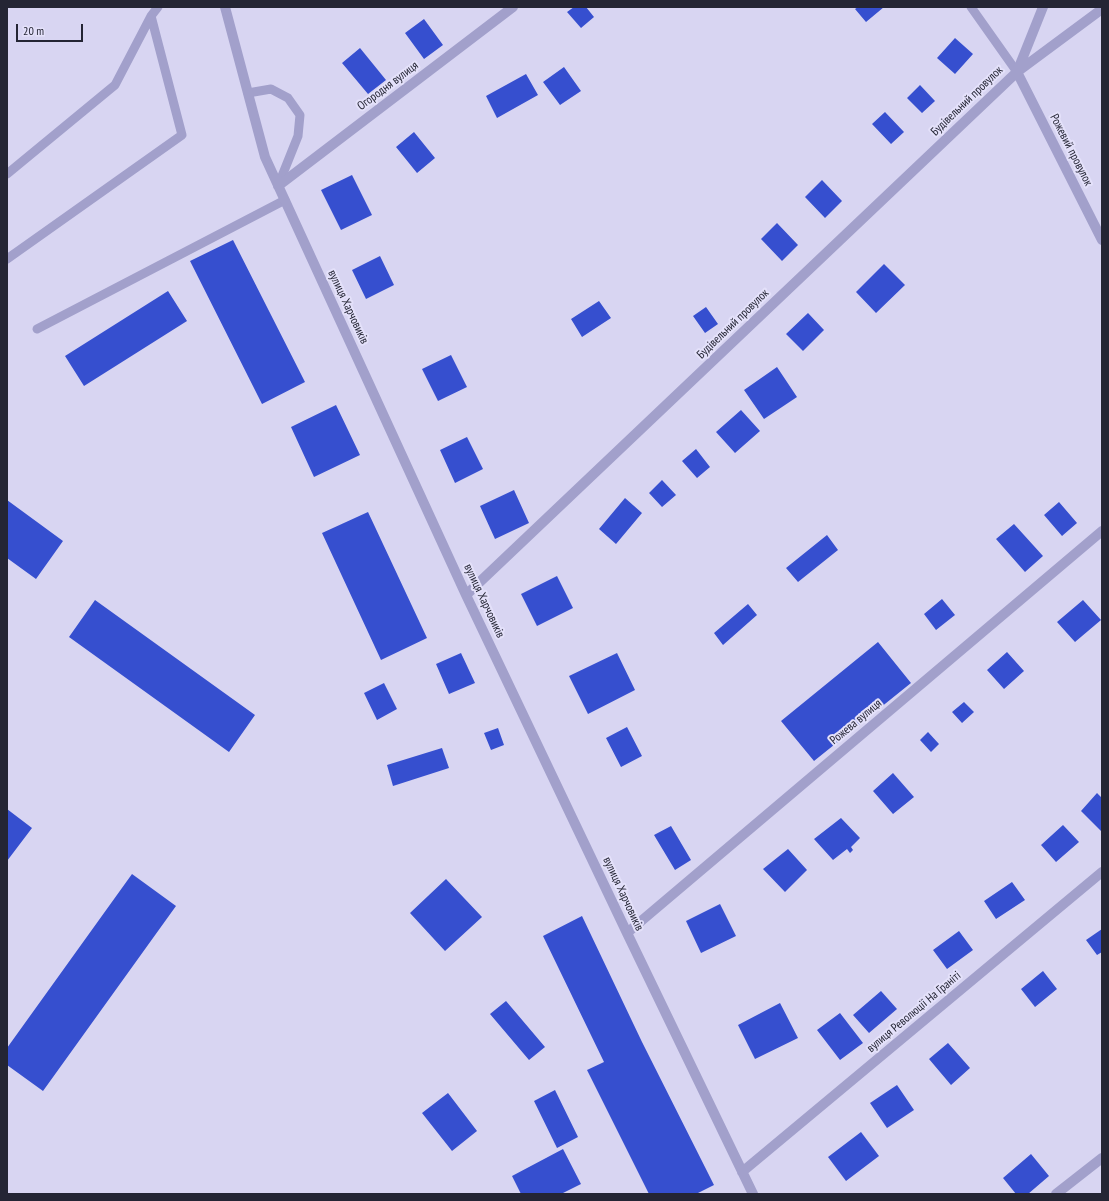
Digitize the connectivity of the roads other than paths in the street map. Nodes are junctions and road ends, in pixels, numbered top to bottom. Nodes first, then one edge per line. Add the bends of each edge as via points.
1 (158, 7) edge
2 (225, 7) edge
3 (513, 7) edge
4 (971, 7) edge
5 (1043, 7) edge
6 (1102, 9) edge
7 (151, 16) junction
8 (1017, 72) junction
9 (248, 93) junction
10 (7, 174) edge
11 (278, 186) junction
12 (285, 200) junction
13 (1102, 240) edge
14 (7, 260) edge
15 (37, 329) dead end
16 (1102, 531) edge
17 (466, 595) junction
18 (1102, 872) edge
19 (627, 933) junction
20 (1102, 1158) edge
21 (742, 1172) junction
22 (753, 1194) edge
23 (1056, 1194) edge

1 - 7 lane
2 - 9 street, вулиця Харчовиків
3 - 11 street, Огородня вулиця
4 - 8 lane
5 - 8 street, Будівельний провулок
6 - 8 street, Будівельний провулок
7 - 10 lane via 115,85
7 - 14 lane via 182,135
8 - 13 street, Рожевий провулок
8 - 17 street, Будівельний провулок
9 - 11 street, вулиця Харчовиків via 265,157
9 - 11 lane via 271,89 288,98 300,116 298,136
11 - 12 street, вулиця Харчовиків
12 - 15 lane
12 - 17 street, вулиця Харчовиків
16 - 19 street, Рожева вулиця
17 - 19 street, вулиця Харчовиків
18 - 21 street, вулиця Революції На Граніті
19 - 21 street, вулиця Харчовиків
20 - 23 street
21 - 22 street, вулиця Харчовиків

